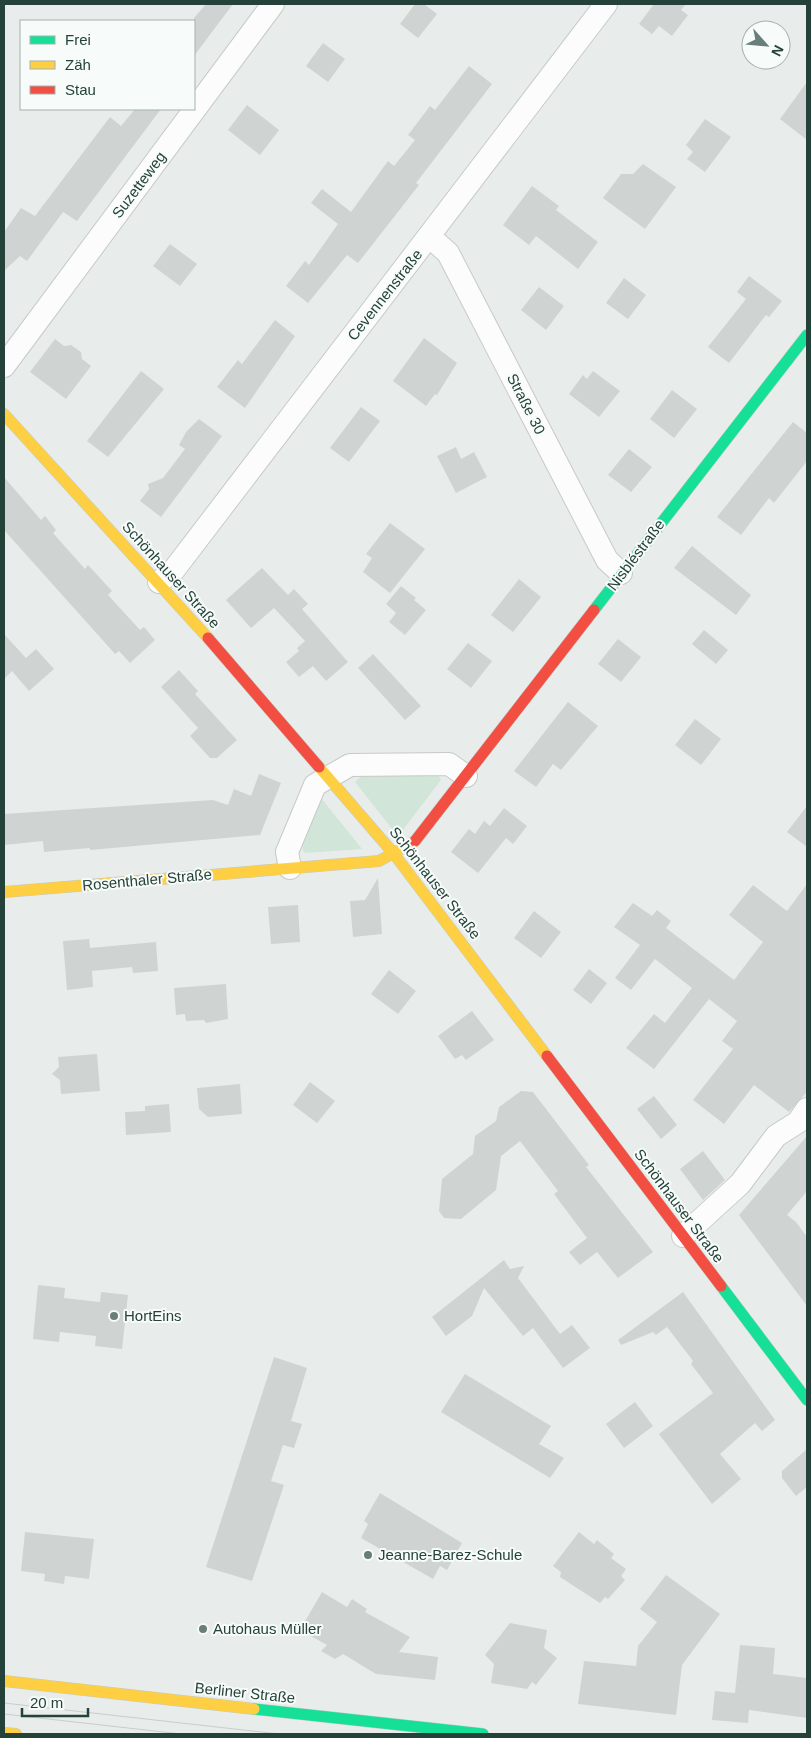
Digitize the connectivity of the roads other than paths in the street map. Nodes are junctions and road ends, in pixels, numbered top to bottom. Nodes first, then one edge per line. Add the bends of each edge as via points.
1 (273, 4) edge
2 (606, 4) edge
3 (195, 109) edge
4 (194, 110) edge
5 (430, 237) junction
6 (807, 335) edge
7 (4, 366) edge
8 (4, 414) edge
9 (621, 573) junction
10 (159, 582) junction
11 (330, 776) junction
12 (466, 776) junction
13 (394, 854) junction
14 (290, 868) junction
15 (4, 892) edge
16 (807, 1109) edge
17 (683, 1236) junction
18 (807, 1400) edge
19 (4, 1681) edge
20 (4, 1733) edge
21 (16, 1734) edge
22 (483, 1734) edge

1 - 3 street, Suzetteweg
2 - 5 street, Cevennenstraße
4 - 7 street, Suzetteweg
5 - 9 street, Straße 30 via 448,253 607,560
5 - 10 street, Cevennenstraße via 173,570
6 - 9 street, Nisbléstraße
8 - 10 street, Schönhauser Straße
9 - 12 street, Nisbléstraße
10 - 11 street, Schönhauser Straße
11 - 12 street via 350,765 449,764
11 - 13 street, Schönhauser Straße
11 - 14 street via 315,785 287,852
12 - 13 street, Nisbléstraße via 414,842
13 - 14 street, Rosenthaler Straße via 379,861
13 - 17 street, Schönhauser Straße
14 - 15 street, Rosenthaler Straße
16 - 17 street via 798,1122 776,1136 740,1184
17 - 18 street, Schönhauser Straße
19 - 22 street, Berliner Straße
20 - 21 street

